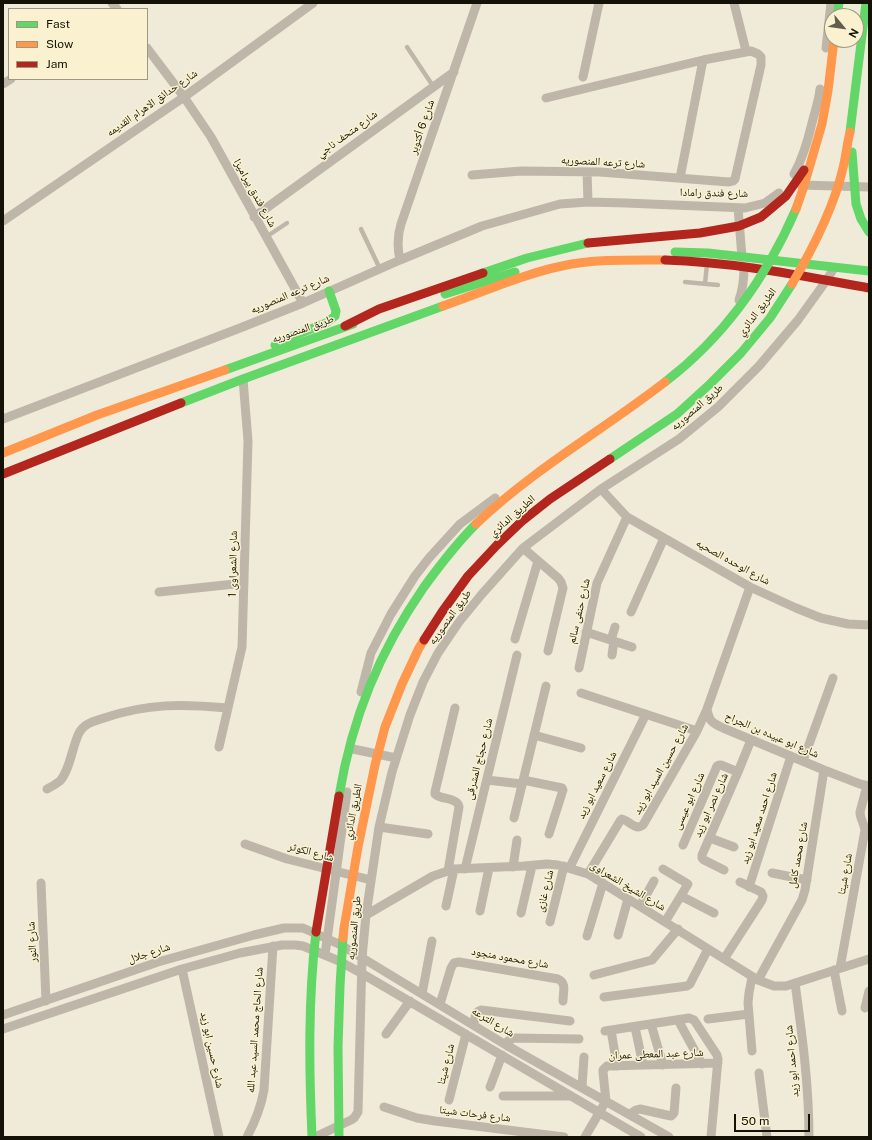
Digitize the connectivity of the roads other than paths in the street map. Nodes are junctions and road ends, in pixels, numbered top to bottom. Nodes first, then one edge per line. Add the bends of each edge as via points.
1 (313, 3) edge
2 (477, 3) edge
3 (599, 3) edge
4 (734, 3) edge
5 (831, 3) edge
6 (866, 3) edge
7 (406, 47) dead end
8 (833, 48) edge
9 (148, 49) edge
10 (746, 51) junction
11 (703, 60) junction
12 (454, 72) junction
13 (583, 77) dead end
14 (433, 86) junction
15 (184, 96) junction
16 (546, 98) dead end
17 (850, 130) junction
18 (816, 147) junction
19 (587, 172) junction
20 (472, 175) dead end
21 (680, 178) junction
22 (787, 184) junction
23 (869, 187) edge
24 (588, 202) junction
25 (738, 208) junction
26 (254, 217) junction
27 (3, 220) edge
28 (287, 223) dead end
29 (362, 229) dead end
30 (869, 232) edge
31 (266, 237) junction
32 (742, 257) junction
33 (707, 258) junction
34 (400, 260) junction
35 (744, 266) junction
36 (834, 268) junction
37 (380, 269) junction
38 (869, 271) edge
39 (826, 280) junction
40 (685, 282) dead end
41 (705, 284) junction
42 (718, 285) dead end
43 (869, 288) edge
44 (329, 291) junction
45 (303, 303) junction
46 (346, 326) junction
47 (258, 357) junction
48 (243, 379) junction
49 (3, 419) edge
50 (3, 453) edge
51 (3, 474) edge
52 (601, 489) junction
53 (627, 517) junction
54 (664, 538) junction
55 (523, 548) junction
56 (538, 561) junction
57 (244, 583) junction
58 (750, 587) junction
59 (158, 592) dead end
60 (631, 612) dead end
61 (869, 624) edge
62 (615, 627) dead end
63 (586, 632) junction
64 (515, 639) dead end
65 (613, 640) junction
66 (632, 646) dead end
67 (548, 651) dead end
68 (517, 655) dead end
69 (612, 655) dead end
70 (579, 668) dead end
71 (833, 678) dead end
72 (546, 686) dead end
73 (582, 693) dead end
74 (228, 708) junction
75 (455, 708) dead end
76 (707, 709) junction
77 (646, 714) junction
78 (697, 731) junction
79 (534, 735) junction
80 (751, 740) junction
81 (219, 747) dead end
82 (581, 748) dead end
83 (353, 749) junction
84 (791, 756) junction
85 (396, 758) junction
86 (803, 761) junction
87 (824, 770) junction
88 (738, 772) junction
89 (486, 780) junction
90 (523, 782) junction
91 (868, 786) edge
92 (47, 789) dead end
93 (514, 818) dead end
94 (379, 827) junction
95 (428, 834) dead end
96 (549, 834) dead end
97 (710, 838) junction
98 (517, 840) dead end
99 (245, 844) dead end
100 (682, 845) dead end
101 (734, 847) dead end
102 (532, 866) junction
103 (513, 867) junction
104 (567, 867) junction
105 (489, 868) junction
106 (465, 869) junction
107 (663, 869) dead end
108 (451, 870) junction
109 (724, 870) dead end
110 (336, 871) junction
111 (772, 873) dead end
112 (588, 874) junction
113 (371, 880) junction
114 (807, 880) junction
115 (654, 881) dead end
116 (41, 882) dead end
117 (740, 882) dead end
118 (603, 883) junction
119 (749, 887) junction
120 (681, 896) junction
121 (628, 899) junction
122 (446, 906) dead end
123 (640, 906) junction
124 (480, 911) dead end
125 (714, 912) dead end
126 (522, 913) dead end
127 (366, 915) junction
128 (550, 922) dead end
129 (665, 922) junction
130 (305, 929) junction
131 (678, 929) junction
132 (618, 935) dead end
133 (587, 936) dead end
134 (327, 939) junction
135 (432, 941) dead end
136 (273, 946) junction
137 (302, 946) junction
138 (708, 949) junction
139 (325, 955) junction
140 (362, 958) junction
141 (724, 959) junction
142 (869, 959) edge
143 (182, 969) junction
144 (837, 969) junction
145 (362, 973) junction
146 (594, 975) dead end
147 (755, 978) junction
148 (100, 982) junction
149 (795, 983) junction
150 (869, 992) edge
151 (422, 994) junction
152 (103, 995) junction
153 (604, 997) dead end
154 (46, 1000) junction
155 (563, 1001) dead end
156 (410, 1002) junction
157 (440, 1004) junction
158 (865, 1008) dead end
159 (842, 1011) dead end
160 (749, 1014) junction
161 (3, 1015) edge
162 (708, 1019) dead end
163 (678, 1020) junction
164 (570, 1021) dead end
165 (651, 1024) junction
166 (474, 1025) junction
167 (635, 1027) junction
168 (3, 1029) edge
169 (386, 1034) dead end
170 (466, 1034) junction
171 (579, 1039) dead end
172 (506, 1045) junction
173 (752, 1051) dead end
174 (502, 1055) junction
175 (584, 1056) dead end
176 (718, 1063) junction
177 (702, 1064) junction
178 (643, 1065) junction
179 (663, 1065) junction
180 (617, 1066) junction
181 (759, 1073) dead end
182 (490, 1087) dead end
183 (582, 1087) junction
184 (676, 1088) dead end
185 (503, 1096) dead end
186 (571, 1096) junction
187 (449, 1100) dead end
188 (606, 1101) junction
189 (384, 1107) dead end
190 (599, 1113) junction
191 (630, 1114) junction
192 (219, 1137) edge
193 (247, 1137) edge
194 (312, 1137) edge
195 (315, 1137) edge
196 (339, 1137) edge
197 (564, 1137) edge
198 (585, 1137) edge
199 (642, 1137) edge
200 (669, 1137) edge
201 (711, 1137) edge
202 (768, 1137) edge
203 (809, 1137) edge

1 - 15 street, شارع حدائق الاهرام القديمه
2 - 12 street, شارع 6 أكتوبر
3 - 13 street
4 - 10 street
5 - 22 street, شارع فندق رامادا via 819,97 802,157
6 - 17 main road, الطريق الدائري, bridge
7 - 14 lane
8 - 18 main road, الطريق الدائري, bridge via 827,98
9 - 15 street, شارع فندق بيراميزا
10 - 11 street
10 - 21 street, شارع ترعه المنصوريه via 758,54 761,57 761,65 735,179 729,182
11 - 16 street
11 - 21 street
12 - 14 street, شارع متحف ناجي
12 - 34 street, شارع 6 أكتوبر via 399,231 397,245
14 - 26 street, شارع متحف ناجي
15 - 26 street, شارع فندق بيراميزا via 211,137
15 - 27 street, شارع حدائق الاهرام القديمه
17 - 30 main road, bridge via 856,204
17 - 196 main road, الطريق الدائري, bridge via 843,169 815,243 770,318 742,353 677,414 550,499 521,522 468,576 419,648 402,684 375,765 350,889 340,986
18 - 46 main road, bridge via 786,196 761,217 739,226 700,233 588,242 528,258 394,304
18 - 194 main road, الطريق الدائري, bridge via 785,233 754,287 729,320 674,376 537,472 478,522 427,581 387,648 370,682 347,756 318,914 309,1040
19 - 20 street, شارع ترعه المنصوريه via 521,170
19 - 21 street, شارع ترعه المنصوريه
19 - 24 street
22 - 23 street
22 - 25 street, شارع فندق رامادا via 765,203
24 - 25 street, شارع فندق رامادا
24 - 34 street, شارع ترعه المنصوريه via 560,204 482,226
25 - 32 street
26 - 31 street, شارع فندق بيراميزا
28 - 31 lane
29 - 37 lane
31 - 45 street, شارع فندق بيراميزا
32 - 33 main road, طريق المنصوريه
32 - 36 main road, طريق المنصوريه
33 - 35 main road, طريق المنصوريه
33 - 41 lane
33 - 46 main road, طريق المنصوريه via 663,252 604,253 556,260
33 - 48 main road, طريق المنصوريه via 629,260 562,266 532,274
34 - 37 street, شارع ترعه المنصوريه
35 - 39 main road, طريق المنصوريه
35 - 83 street via 742,292 738,304 728,321 715,335 636,400 460,524 429,558 402,594 370,653 361,686
36 - 38 main road, طريق المنصوريه
36 - 39 street, طريق المنصوريه
37 - 44 street, شارع ترعه المنصوريه
39 - 43 main road, طريق المنصوريه
39 - 52 street, طريق المنصوريه via 798,320 759,366 718,406 679,439
40 - 41 lane
41 - 42 lane
44 - 45 street, شارع ترعه المنصوريه
44 - 47 main road via 336,311 335,316 285,339
45 - 49 street, شارع ترعه المنصوريه
46 - 47 main road, طريق المنصوريه
47 - 50 main road, طريق المنصوريه via 97,415
48 - 51 main road, طريق المنصوريه
48 - 57 street, شارع الشعراوى 1 via 248,441
52 - 53 street, شارع الوحده الصحيه
52 - 55 street, طريق المنصوريه
53 - 54 street, شارع الوحده الصحيه
53 - 63 street, شارع حنفى سالم via 596,583
54 - 58 street, شارع الوحده الصحيه
54 - 60 street
55 - 56 street
55 - 85 street, طريق المنصوريه via 459,622 438,653 423,682
56 - 64 street
56 - 67 street via 562,582 563,588
57 - 59 street
57 - 74 street, شارع الشعراوى 1 via 242,647
58 - 61 street, شارع الوحده الصحيه via 821,618 848,624
58 - 76 street
62 - 65 street
63 - 65 street
63 - 70 street, شارع حنفى سالم
65 - 66 street
65 - 69 street
68 - 89 street, شارع حجاج المشرقى
71 - 86 street
72 - 79 street
73 - 77 street
74 - 81 street, شارع الشعراوى 1
74 - 92 street via 162,705 119,713 89,723 79,733 63,776
75 - 108 street via 436,792 437,796 455,801 459,807
76 - 78 street, شارع حسين السيد ابو زيد
76 - 80 street, شارع ابو عبيده بن الجراح via 708,718 713,723
77 - 78 street
77 - 104 street, شارع سعيد ابو زيد
78 - 112 street, شارع حسين السيد ابو زيد via 643,825 637,828 622,819
79 - 82 street
79 - 90 street
80 - 84 street, شارع ابو عبيده بن الجراح
80 - 88 street, شارع نصر ابو زيد
83 - 85 street
83 - 110 street
84 - 86 street, شارع ابو عبيده بن الجراح
84 - 119 street, شارع احمد سعيد ابو زيد
85 - 94 street, طريق المنصوريه
86 - 87 street, شارع ابو عبيده بن الجراح
87 - 91 street, شارع ابو عبيده بن الجراح
87 - 114 street, شارع محمد كامل
88 - 97 street, شارع نصر ابو زيد
88 - 100 street, شارع ابو عيسى via 722,765 717,766
89 - 90 street
89 - 106 street, شارع حجاج المشرقى
90 - 93 street
90 - 96 street via 560,786 564,790
91 - 144 street, شارع شيتا via 860,812 865,830
94 - 95 street
94 - 113 street, طريق المنصوريه
97 - 101 street
97 - 109 street, شارع نصر ابو زيد via 702,858
98 - 103 street
99 - 110 street, شارع الكوثر via 287,859
102 - 103 street, شارع الشيخ الشعراوى
102 - 104 street, شارع الشيخ الشعراوى via 547,864
102 - 126 street
103 - 105 street, شارع الشيخ الشعراوى
104 - 112 street, شارع الشيخ الشعراوى
104 - 128 street, شارع غازى
105 - 106 street, شارع الشيخ الشعراوى
105 - 124 street
106 - 108 street, شارع الشيخ الشعراوى
107 - 120 street via 688,884
108 - 122 street
108 - 127 street, شارع الشيخ الشعراوى via 433,876
110 - 113 street, شارع الكوثر
110 - 134 street
111 - 114 street
112 - 118 street, شارع الشيخ الشعراوى
113 - 127 street, طريق المنصوريه
114 - 147 street, شارع محمد كامل via 802,900
115 - 123 street
116 - 154 street, شارع النور
117 - 119 street
118 - 121 street, شارع الشيخ الشعراوى
118 - 133 street
119 - 141 street via 761,892 762,900
120 - 125 street
120 - 129 street
121 - 123 street, شارع الشيخ الشعراوى
121 - 132 street
123 - 129 street, شارع الشيخ الشعراوى
127 - 140 street, طريق المنصوريه
129 - 131 street, شارع الشيخ الشعراوى
130 - 134 street, شارع الترعه
130 - 137 street
130 - 148 street, شارع جلال via 284,928 254,935 158,962
131 - 138 street, شارع الشيخ الشعراوى
131 - 146 street via 652,960
134 - 139 street
134 - 140 street, شارع الترعه
135 - 151 street
136 - 137 street
136 - 143 street
136 - 193 street, شارع الحاج محمد السيد عبد الله via 264,1090 254,1124
137 - 139 street
138 - 141 street, شارع الشيخ الشعراوى
138 - 153 street via 687,986
139 - 145 street
140 - 145 street, طريق المنصوريه
140 - 151 street, شارع الترعه
141 - 147 street, شارع الشيخ الشعراوى
142 - 144 street, شارع الشيخ الشعراوى
143 - 152 street
143 - 192 street, شارع حسين ابو زيد
144 - 149 street, شارع الشيخ الشعراوى
144 - 159 street
145 - 156 street
145 - 195 street, طريق المنصوريه via 358,1112 351,1120
147 - 149 street, شارع الشيخ الشعراوى via 774,986
147 - 160 street via 749,993
148 - 152 street
148 - 154 street, شارع جلال
149 - 203 street, شارع احمد ابو زيد via 802,1029
150 - 158 street
151 - 157 street, شارع الترعه
152 - 168 street
154 - 161 street, شارع جلال
155 - 157 street, شارع محمود منجود via 562,980 459,962 454,963 451,968
156 - 169 street
156 - 170 street
157 - 166 street, شارع الترعه
160 - 162 street
160 - 173 street
163 - 165 street
163 - 176 street via 694,1020 717,1056
163 - 177 street
164 - 166 street via 481,1010 475,1013
165 - 167 street
165 - 179 street
166 - 172 street, شارع الترعه
167 - 178 street
167 - 180 street via 608,1031
170 - 174 street
170 - 187 street, شارع شيتا
171 - 172 street via 514,1038
172 - 183 street, شارع الترعه
174 - 182 street
174 - 186 street
175 - 183 street
176 - 177 street, شارع عبد المعطى عمران
176 - 201 street
177 - 179 street, شارع عبد المعطى عمران
178 - 179 street, شارع عبد المعطى عمران
178 - 180 street, شارع عبد المعطى عمران
180 - 188 street, شارع عبد المعطى عمران via 606,1066 603,1070
181 - 202 street
183 - 188 street, شارع الترعه
184 - 191 street via 674,1113 671,1116 640,1109
185 - 186 street
186 - 190 street
188 - 190 street
188 - 191 street, شارع الترعه
189 - 197 street, شارع فرحات شيتا via 435,1121
190 - 198 street
190 - 199 street
191 - 200 street, شارع الترعه

